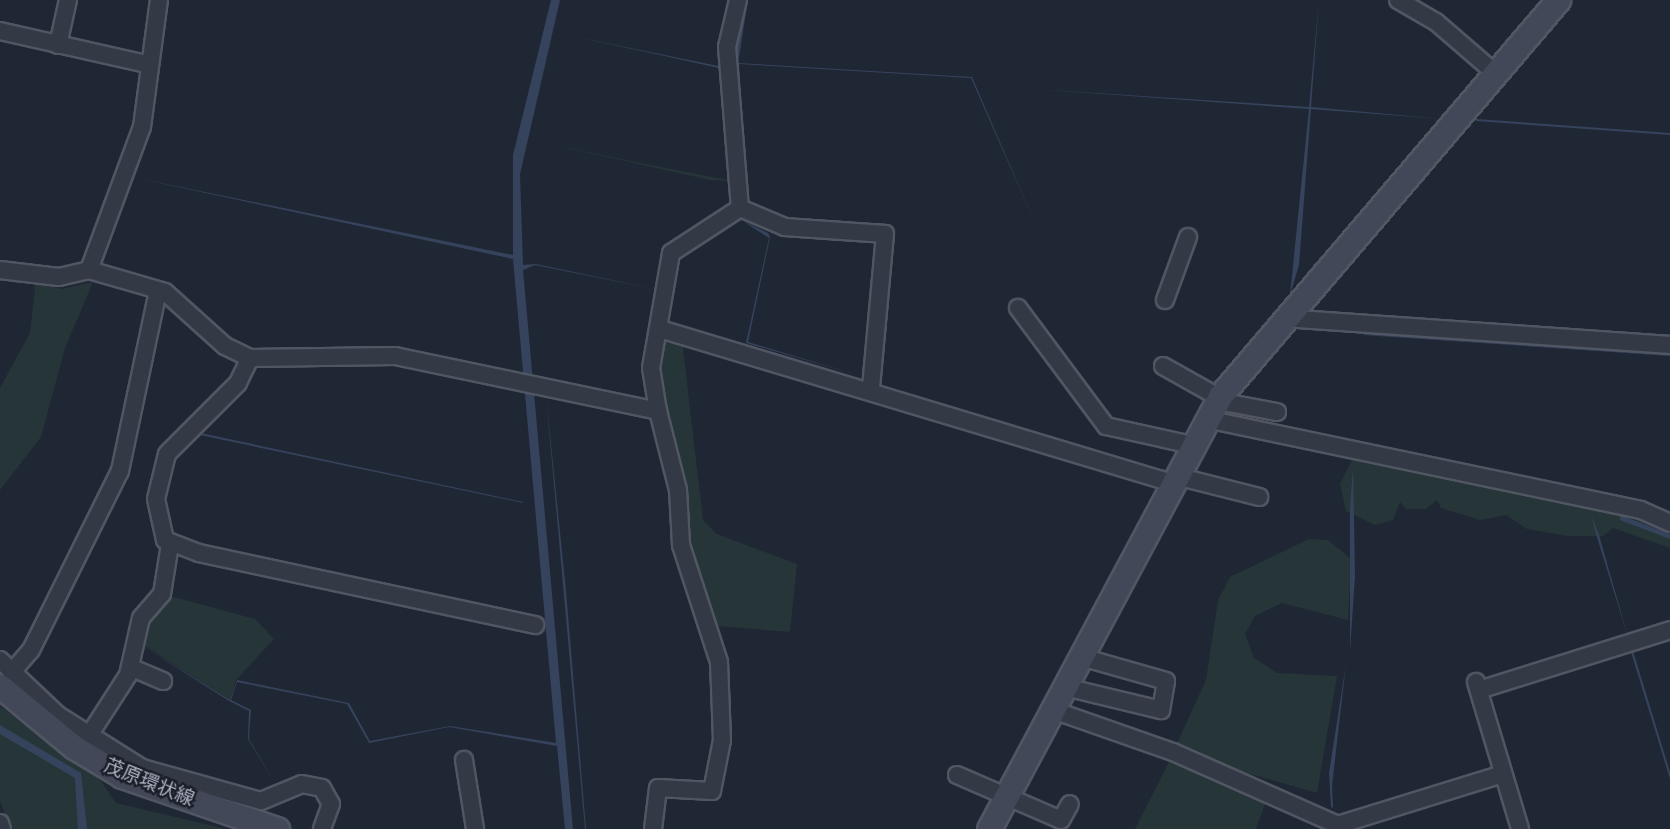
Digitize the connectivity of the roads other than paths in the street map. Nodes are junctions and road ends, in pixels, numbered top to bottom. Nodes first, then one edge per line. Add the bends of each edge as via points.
1 (68, 0) edge
2 (159, 0) edge
3 (738, 0) edge
4 (1398, 0) edge
5 (1558, 0) edge
6 (0, 31) edge
7 (58, 45) junction
8 (146, 64) junction
9 (1495, 73) junction
10 (740, 208) junction
11 (1188, 237) dead end
12 (0, 270) edge
13 (89, 270) junction
14 (159, 291) junction
15 (1165, 300) dead end
16 (1018, 308) dead end
17 (1284, 318) junction
18 (660, 329) junction
19 (1670, 345) edge
20 (250, 358) junction
21 (1163, 366) dead end
22 (872, 389) junction
23 (1220, 396) junction
24 (658, 411) junction
25 (1277, 412) dead end
26 (1199, 432) junction
27 (1174, 480) junction
28 (1259, 497) dead end
29 (1670, 523) edge
30 (170, 544) junction
31 (535, 625) dead end
32 (1670, 630) edge
33 (1081, 657) junction
34 (130, 667) junction
35 (3, 677) edge
36 (163, 681) dead end
37 (1065, 687) junction
38 (1053, 710) junction
39 (88, 737) junction
40 (464, 760) dead end
41 (1503, 774) junction
42 (957, 775) dead end
43 (1003, 799) junction
44 (1070, 804) dead end
45 (0, 823) edge
46 (2, 829) edge
47 (278, 829) edge
48 (322, 829) edge
49 (475, 829) edge
50 (653, 829) edge
51 (989, 829) edge
52 (1520, 829) edge

1 - 7 street
2 - 8 street
3 - 10 street via 727,47
4 - 9 street via 1436,22
5 - 9 street
6 - 7 street
7 - 8 street
8 - 13 street via 142,127
9 - 17 street
10 - 18 street via 671,253
10 - 22 street via 785,227 886,234
11 - 15 street
12 - 13 street via 59,277
13 - 14 street
14 - 20 street
14 - 35 street via 120,471 31,650
16 - 26 street via 1106,426
17 - 19 street
17 - 23 street
18 - 22 street
18 - 24 street via 651,376
20 - 24 street via 395,356
20 - 30 street via 238,383 167,454 156,499
21 - 23 street
22 - 27 street
23 - 25 street
23 - 26 street
24 - 50 street via 678,490 681,545 719,662 722,740 712,791 658,788
26 - 27 street
26 - 29 street via 1641,510
27 - 28 street
27 - 33 street
30 - 31 street
30 - 34 street via 169,579 134,633
32 - 41 street via 1478,686
33 - 37 street
33 - 37 street via 1166,681 1161,710
34 - 36 street
34 - 39 street
35 - 39 street
35 - 47 street, 茂原環状線 via 74,747 122,776
37 - 38 street
38 - 41 street via 1173,752 1338,825
38 - 43 street
39 - 48 street via 142,768 249,799 273,799 302,784 322,788 331,804
40 - 49 street
41 - 52 street
42 - 43 street
43 - 44 street via 1061,820
43 - 51 street
45 - 46 street

